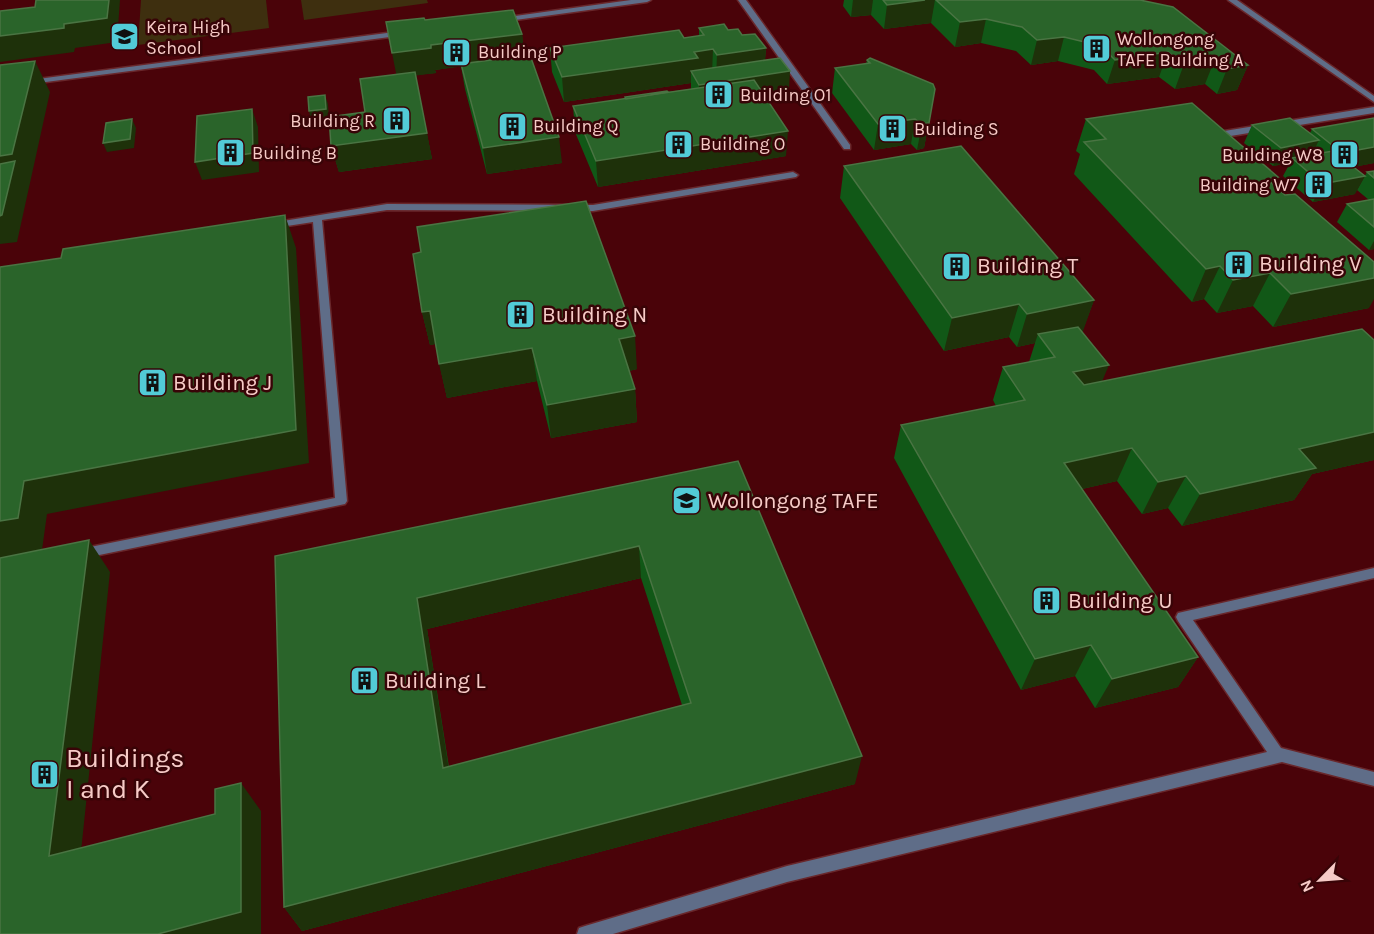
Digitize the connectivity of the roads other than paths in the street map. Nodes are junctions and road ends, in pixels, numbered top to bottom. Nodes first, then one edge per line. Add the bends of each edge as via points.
1 (647, 0) edge
2 (742, 0) edge
3 (1232, 0) edge
4 (494, 20) edge
5 (412, 32) edge
6 (0, 87) edge
7 (1374, 100) edge
8 (1374, 110) edge
9 (1196, 139) edge
10 (847, 147) dead end
11 (793, 175) dead end
12 (317, 218) junction
13 (258, 227) edge
14 (64, 557) edge
15 (1374, 573) edge
16 (1278, 756) junction
17 (1374, 779) edge
18 (585, 934) edge

1 - 4 lane
2 - 10 lane
3 - 7 lane
5 - 6 lane
8 - 9 lane
11 - 12 lane via 593,208 387,207
12 - 13 lane
12 - 14 lane via 341,501
15 - 16 lane via 1183,617
16 - 17 lane
16 - 18 lane via 788,874

